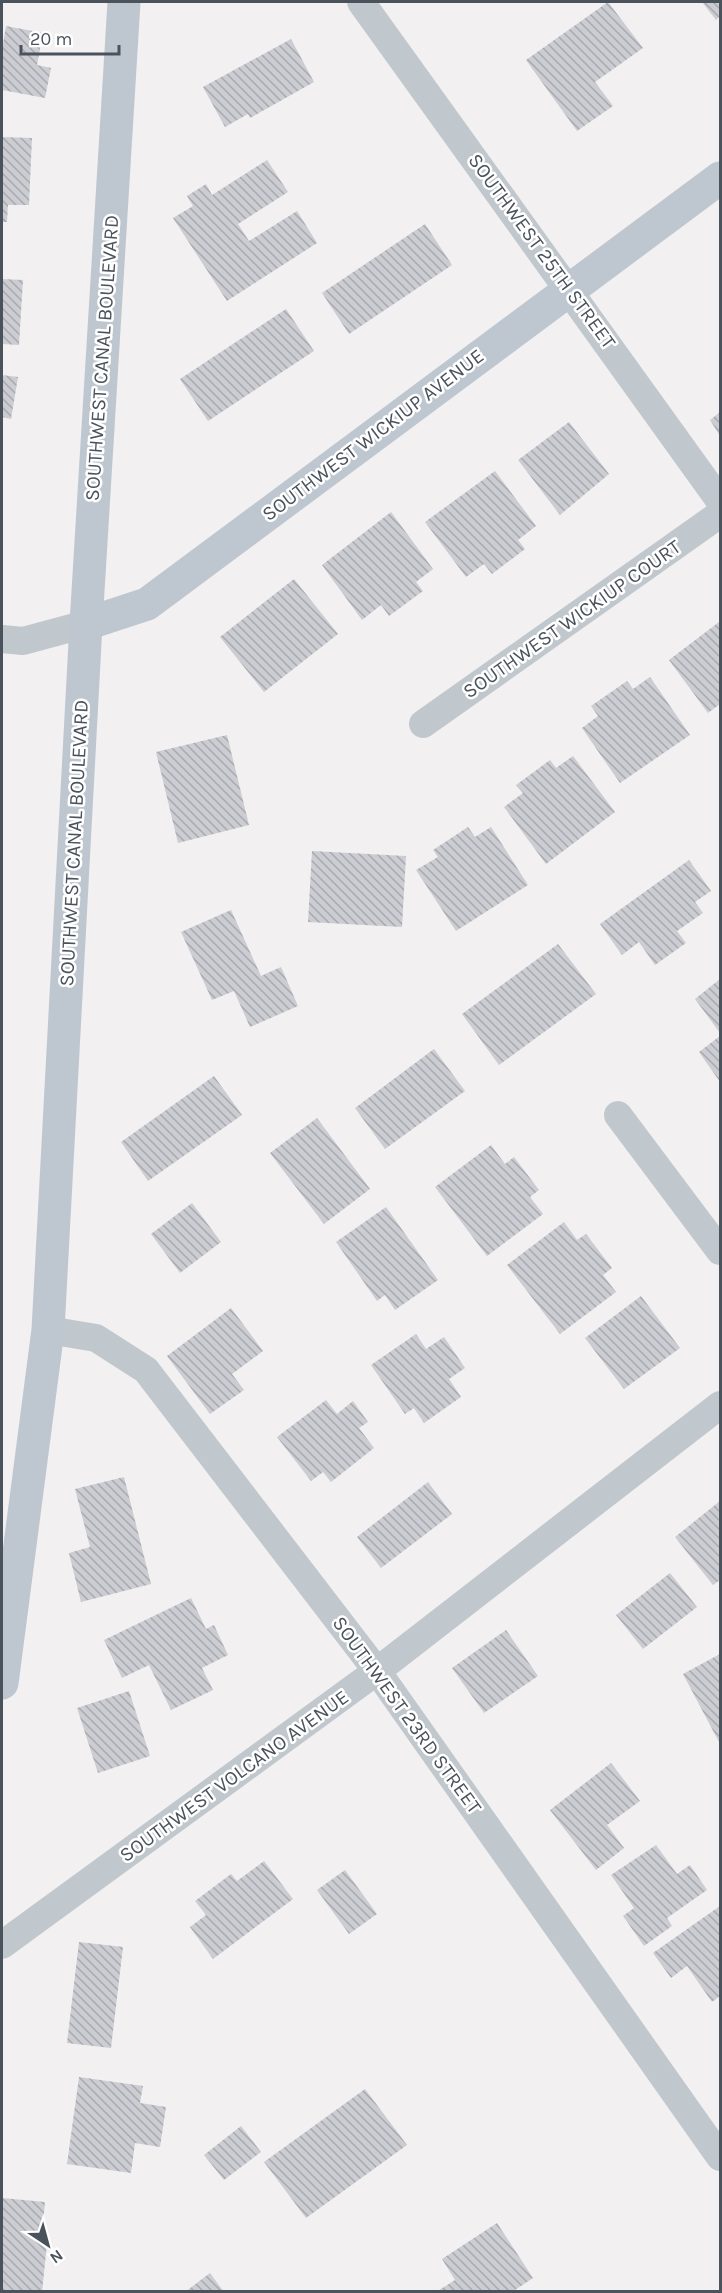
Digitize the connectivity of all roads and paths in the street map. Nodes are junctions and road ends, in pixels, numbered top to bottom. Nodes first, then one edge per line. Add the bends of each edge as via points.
1 (124, 2) edge
2 (361, 2) edge
3 (720, 177) edge
4 (570, 288) junction
5 (720, 501) edge
6 (720, 514) edge
7 (86, 624) junction
8 (2, 639) edge
9 (423, 724) dead end
10 (618, 1115) dead end
11 (720, 1251) edge
12 (48, 1330) junction
13 (720, 1405) edge
14 (378, 1671) junction
15 (2, 1683) edge
16 (2, 1945) edge
17 (720, 2157) edge

1 - 7 main road, SOUTHWEST CANAL BOULEVARD
2 - 4 street, SOUTHWEST 25TH STREET
3 - 4 main road, SOUTHWEST WICKIUP AVENUE
4 - 5 street, SOUTHWEST 25TH STREET
4 - 7 main road, SOUTHWEST WICKIUP AVENUE via 147,604
6 - 9 street, SOUTHWEST WICKIUP COURT
7 - 8 street, SOUTHWEST WICKIUP AVENUE via 22,641
7 - 12 main road, SOUTHWEST CANAL BOULEVARD
10 - 11 street
12 - 14 street, SOUTHWEST 23RD STREET via 96,1338 146,1370
12 - 15 main road, SOUTHWEST CANAL BOULEVARD
13 - 14 street, SOUTHWEST VOLCANO AVENUE
14 - 16 street, SOUTHWEST VOLCANO AVENUE
14 - 17 street, SOUTHWEST 23RD STREET

